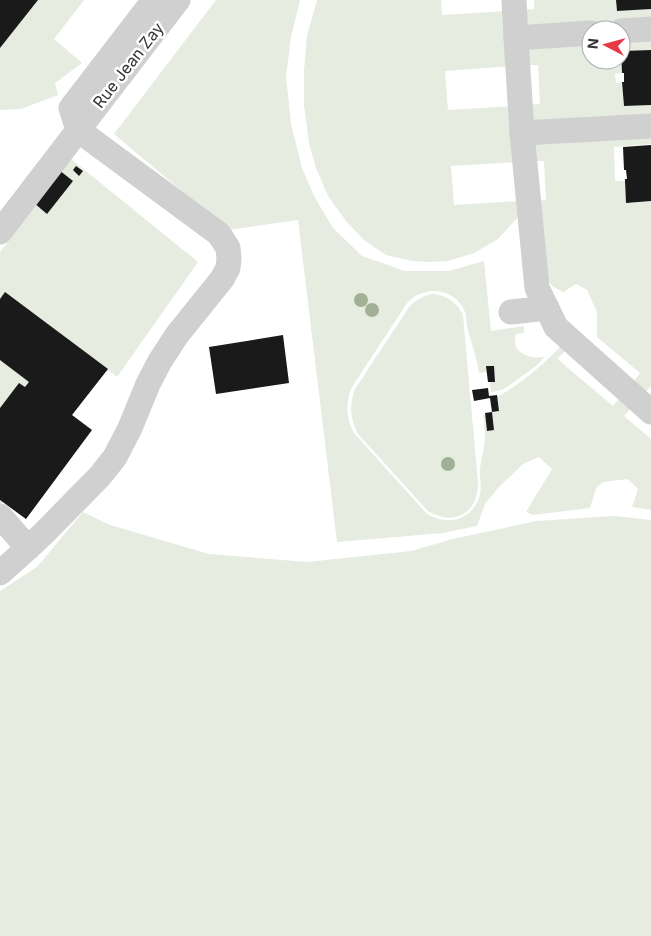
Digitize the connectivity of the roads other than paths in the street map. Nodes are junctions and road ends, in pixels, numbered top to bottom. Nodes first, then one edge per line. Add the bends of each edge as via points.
1 (154, 0) edge
2 (178, 0) edge
3 (514, 0) edge
4 (651, 29) edge
5 (631, 30) edge
6 (581, 34) edge
7 (516, 38) junction
8 (651, 126) edge
9 (78, 130) junction
10 (522, 134) junction
11 (0, 232) edge
12 (547, 308) junction
13 (512, 312) dead end
14 (649, 407) edge
15 (0, 516) edge
16 (28, 548) junction
17 (0, 573) edge

1 - 9 street, Rue Jean Zay via 71,108
2 - 9 street, Rue Jean Zay
3 - 7 street
4 - 5 street
6 - 7 street
7 - 10 street
8 - 10 street
9 - 11 street, Rue Jean Zay
9 - 16 street via 219,234 228,248 228,268 160,361 115,457
10 - 12 street via 537,288
12 - 13 street
12 - 14 street via 556,327
15 - 16 street
16 - 17 street

